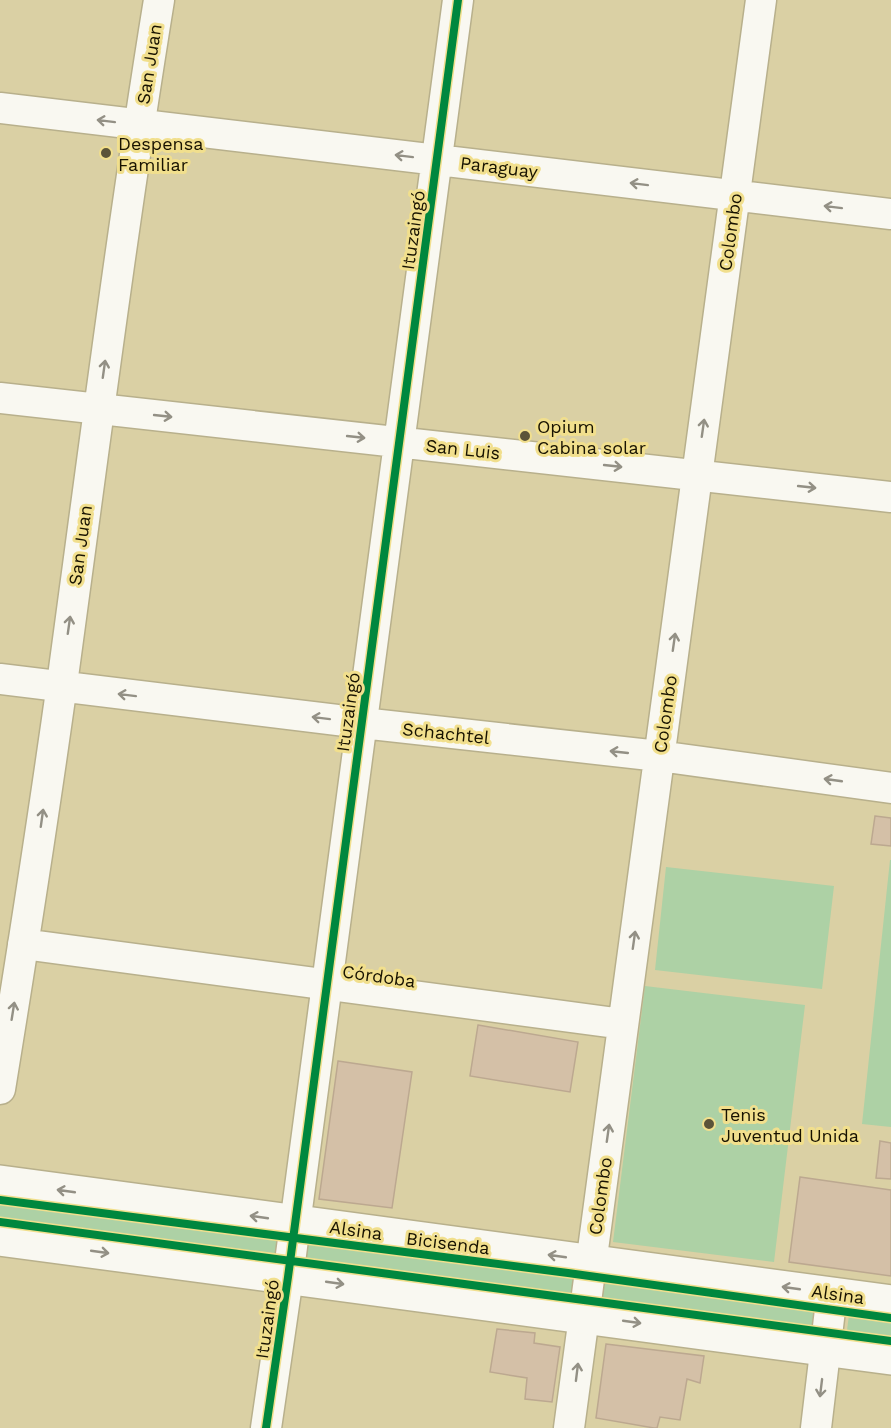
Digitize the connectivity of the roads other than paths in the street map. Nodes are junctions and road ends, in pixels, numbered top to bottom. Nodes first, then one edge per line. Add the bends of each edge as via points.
1 (159, 0) edge
2 (458, 0) edge
3 (761, 0) edge
4 (0, 108) edge
5 (139, 124) junction
6 (437, 160) junction
7 (735, 195) junction
8 (891, 214) edge
9 (0, 398) edge
10 (98, 409) junction
11 (400, 442) junction
12 (697, 475) junction
13 (891, 497) edge
14 (0, 679) edge
15 (61, 687) junction
16 (362, 723) junction
17 (659, 756) junction
18 (891, 788) edge
19 (23, 944) junction
20 (327, 984) junction
21 (623, 1024) junction
22 (0, 1089) edge
23 (0, 1182) edge
24 (296, 1221) junction
25 (0, 1239) edge
26 (591, 1261) junction
27 (288, 1277) junction
28 (832, 1293) junction
29 (891, 1302) edge
30 (584, 1316) junction
31 (825, 1348) junction
32 (891, 1358) edge
33 (266, 1428) edge
34 (569, 1428) edge
35 (816, 1428) edge

1 - 5 street, San Juan
2 - 6 street, Ituzaingó
3 - 7 street, Colombo
5 -> 4 street, Paraguay
6 -> 5 street, Paraguay
10 -> 5 street, San Juan
7 -> 6 street, Paraguay
6 - 11 street, Ituzaingó
8 -> 7 street, Paraguay
12 -> 7 street, Colombo
9 - 10 street, San Luis
10 -> 11 street, San Luis
15 -> 10 street, San Juan
11 -> 12 street, San Luis
11 - 16 street, Ituzaingó
12 -> 13 street, San Luis
17 -> 12 street, Colombo
14 - 15 street, Schachtel
16 -> 15 street, Schachtel
19 -> 15 street, San Juan
17 -> 16 street, Schachtel
16 - 20 street, Ituzaingó
18 -> 17 street, Schachtel
21 -> 17 street, Colombo
19 - 20 street, Córdoba
22 -> 19 street, San Juan
20 - 21 street, Córdoba
20 - 24 street, Ituzaingó
26 -> 21 street, Colombo
24 -> 23 main road, Alsina
26 -> 24 main road, Alsina
24 - 27 street, Ituzaingó
25 -> 27 main road
28 -> 26 main road, Alsina
26 - 30 street, Colombo
27 -> 30 main road
27 - 33 street, Ituzaingó
28 - 29 main road, Alsina
28 - 31 street
30 -> 31 main road
34 -> 30 street, Colombo
31 - 32 main road
31 -> 35 street

